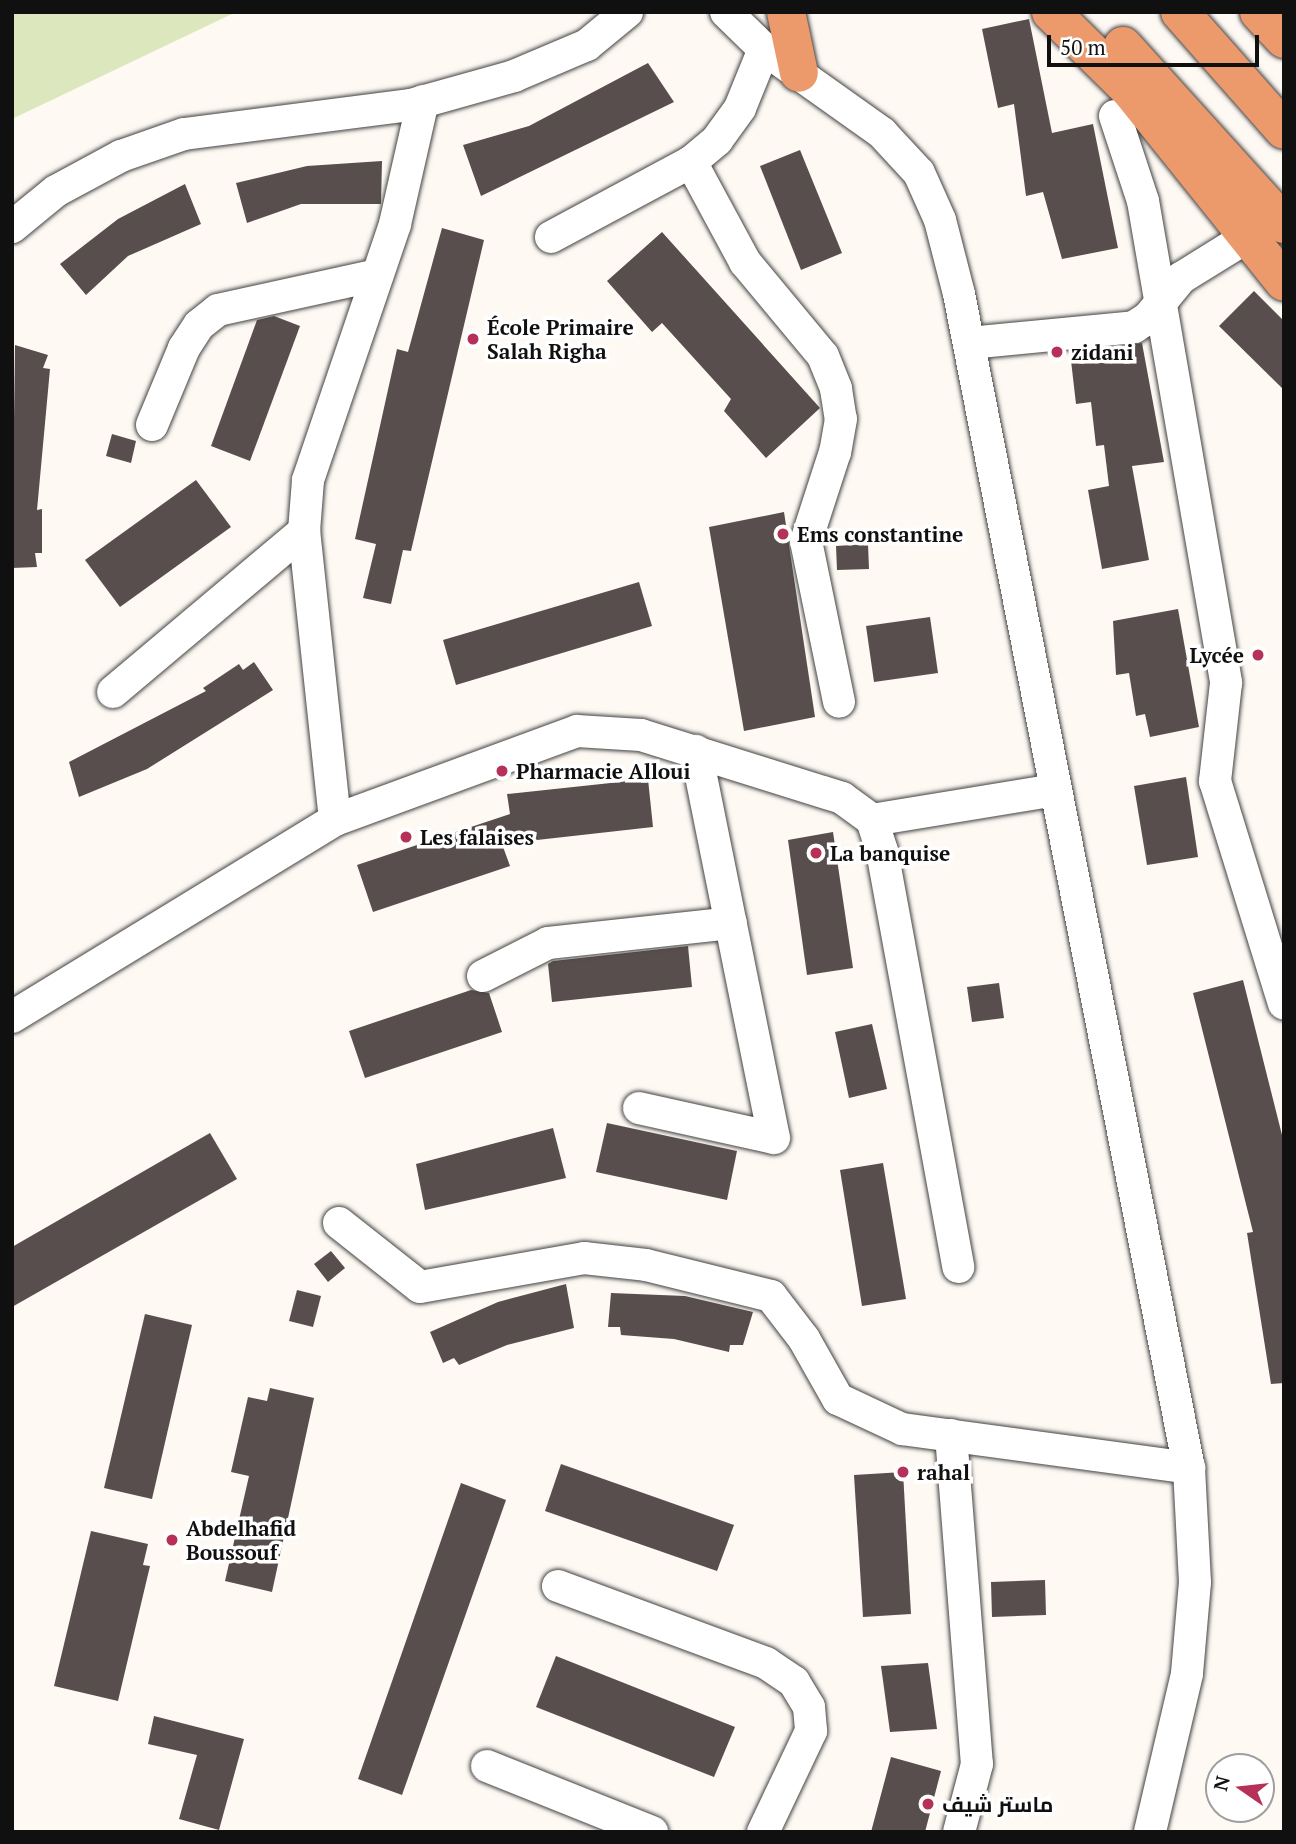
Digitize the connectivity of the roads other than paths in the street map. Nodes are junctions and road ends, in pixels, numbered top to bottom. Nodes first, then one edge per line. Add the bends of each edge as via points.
1 (627, 12) edge
2 (726, 12) edge
3 (786, 12) edge
4 (1051, 12) edge
5 (1088, 12) edge
6 (1180, 12) edge
7 (1259, 12) edge
8 (1284, 40) edge
9 (764, 50) junction
10 (799, 73) junction
11 (423, 101) junction
12 (1115, 116) dead end
13 (1284, 130) edge
14 (691, 162) junction
15 (1284, 224) edge
16 (12, 227) edge
17 (551, 237) dead end
18 (1247, 237) junction
19 (377, 275) junction
20 (1284, 282) edge
21 (1160, 300) junction
22 (969, 343) junction
23 (152, 425) dead end
24 (304, 531) junction
25 (113, 692) dead end
26 (839, 702) dead end
27 (696, 751) junction
28 (1056, 790) junction
29 (335, 820) junction
30 (872, 820) junction
31 (731, 923) junction
32 (483, 976) dead end
33 (1284, 1004) edge
34 (12, 1017) edge
35 (639, 1108) dead end
36 (339, 1223) dead end
37 (958, 1268) dead end
38 (951, 1435) junction
39 (1189, 1468) junction
40 (558, 1586) dead end
41 (487, 1766) dead end
42 (652, 1832) edge
43 (763, 1832) edge
44 (959, 1832) edge
45 (1150, 1832) edge

1 - 11 street via 587,45 514,76
2 - 9 street
3 - 10 highway
4 - 18 highway via 1132,92
5 - 15 highway via 1203,130
6 - 13 highway
7 - 8 highway
9 - 10 street
9 - 14 street via 740,108 717,140
10 - 22 street via 882,133 919,173 940,220
11 - 16 street via 184,134 121,156 56,191
11 - 19 street
12 - 21 street via 1136,171
14 - 17 street
14 - 26 street via 745,262 823,356 836,389 841,419 835,452 806,541
18 - 20 highway
18 - 21 street via 1181,278
19 - 23 street via 218,310 199,325 184,348
19 - 24 street via 308,480
21 - 22 street via 1148,318 1133,327
21 - 33 street via 1226,683 1215,781
22 - 28 street
24 - 25 street
24 - 29 street
27 - 29 street via 611,730 577,731
27 - 30 street via 842,798
27 - 31 street
28 - 30 street
28 - 39 street
29 - 34 street
30 - 37 street via 883,851
31 - 32 street via 548,943
31 - 35 street via 774,1138
36 - 38 street via 420,1287 584,1258 646,1265 771,1296 804,1339 838,1399 902,1429
38 - 39 street
38 - 44 street via 977,1764
39 - 45 street via 1195,1582 1187,1674
40 - 43 street via 766,1663 794,1682 809,1707 811,1731
41 - 42 street

